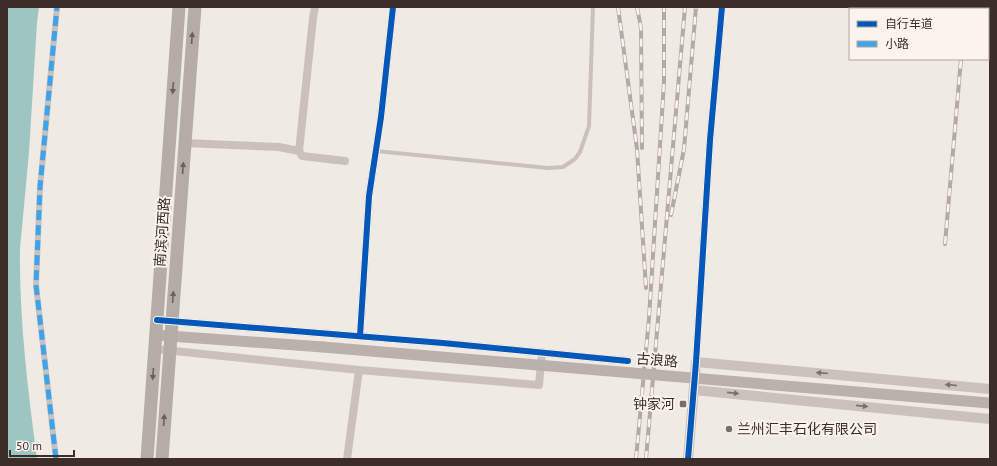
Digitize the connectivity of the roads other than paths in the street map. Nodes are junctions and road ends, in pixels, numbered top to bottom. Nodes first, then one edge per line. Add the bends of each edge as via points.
1 (57, 7) edge
2 (179, 7) edge
3 (194, 7) edge
4 (315, 7) edge
5 (393, 7) edge
6 (593, 7) edge
7 (722, 7) edge
8 (184, 143) junction
9 (299, 151) junction
10 (376, 151) junction
11 (345, 162) dead end
12 (157, 320) junction
13 (171, 321) junction
14 (156, 335) junction
15 (170, 336) junction
16 (360, 336) junction
17 (155, 349) junction
18 (169, 350) junction
19 (542, 352) junction
20 (628, 361) dead end
21 (696, 362) junction
22 (359, 370) junction
23 (990, 389) edge
24 (694, 390) junction
25 (990, 403) edge
26 (990, 419) edge
27 (56, 459) edge
28 (147, 459) edge
29 (162, 459) edge
30 (348, 459) edge
31 (688, 459) edge

1 - 27 street via 40,187 36,285
2 -> 12 highway, 南滨河西路
8 -> 3 highway, 南滨河西路
4 - 9 street
5 - 10 street
6 - 10 lane via 589,126 576,159 563,167 548,168
7 - 21 street via 710,140
8 - 9 street via 279,147
13 -> 8 highway, 南滨河西路
9 - 11 street via 302,156
10 - 16 street via 369,196
12 - 13 street
12 - 14 highway, 南滨河西路
13 - 15 highway, 南滨河西路
13 - 16 street
14 - 15 main road, 古浪路
14 - 17 highway, 南滨河西路
15 - 18 highway, 南滨河西路
15 - 25 main road, 古浪路, bridge
16 - 19 street
17 - 18 street
17 -> 28 highway, 南滨河西路
18 - 22 street
29 -> 18 highway, 南滨河西路
19 - 20 street
19 - 22 street via 539,385
23 -> 21 street, 古浪路
21 - 24 street
22 - 30 street
24 -> 26 street
24 - 31 street

